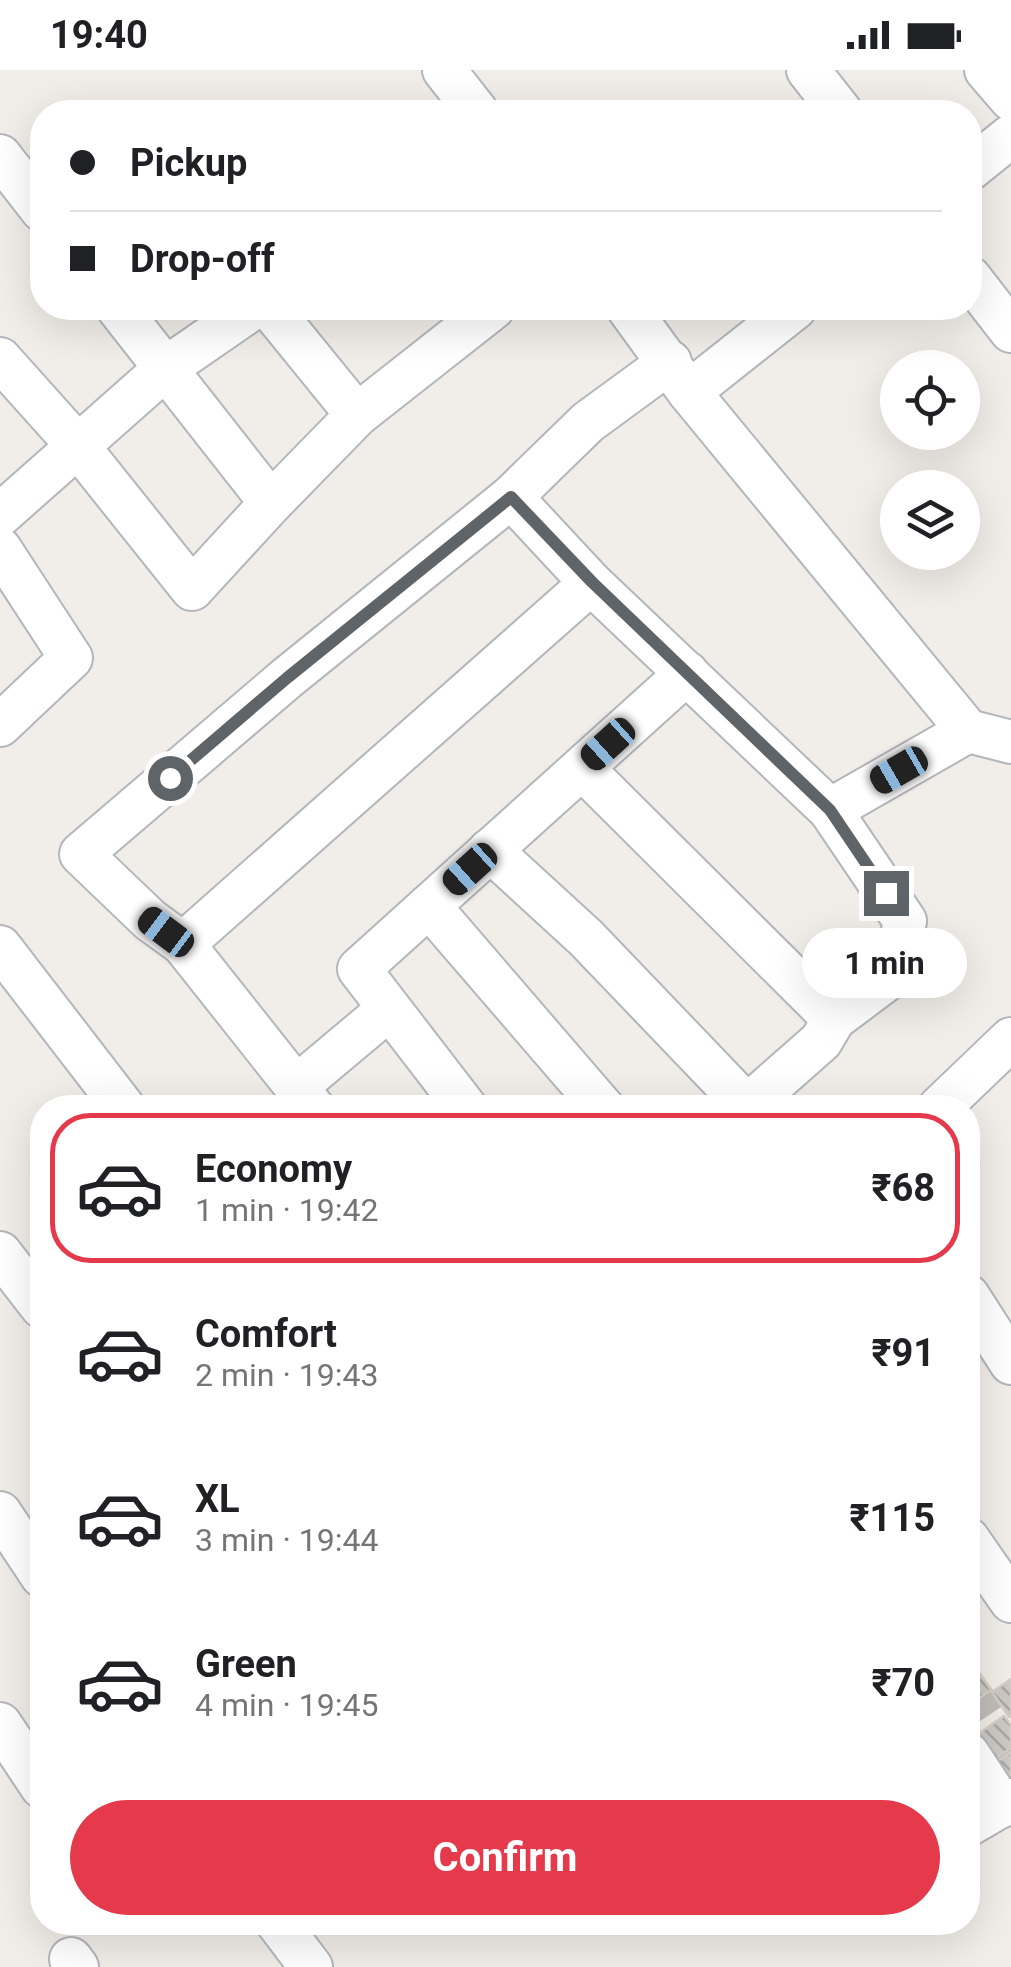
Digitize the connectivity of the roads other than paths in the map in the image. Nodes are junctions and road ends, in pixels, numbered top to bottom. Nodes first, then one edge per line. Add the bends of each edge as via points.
1 (444, 70) edge
2 (808, 70) edge
3 (986, 70) edge
4 (1011, 99) edge
5 (467, 100) edge
6 (832, 100) edge
7 (1011, 136) edge
8 (0, 156) edge
9 (982, 159) edge
10 (30, 195) edge
11 (982, 294) edge
12 (128, 320) edge
13 (236, 320) edge
14 (280, 320) edge
15 (478, 320) edge
16 (637, 320) edge
17 (776, 320) edge
18 (1011, 331) edge
19 (0, 360) edge
20 (166, 368) junction
21 (680, 377) junction
22 (357, 415) junction
23 (77, 445) junction
24 (511, 497) junction
25 (271, 503) junction
26 (0, 515) edge
27 (0, 549) edge
28 (592, 582) junction
29 (686, 673) junction
30 (0, 725) edge
31 (968, 731) junction
32 (1011, 742) edge
33 (582, 768) junction
34 (830, 810) junction
35 (490, 850) junction
36 (429, 906) junction
37 (183, 944) junction
38 (0, 946) edge
39 (389, 1009) junction
40 (834, 1018) junction
41 (1011, 1039) edge
42 (114, 1095) edge
43 (303, 1095) edge
44 (307, 1095) edge
45 (456, 1095) edge
46 (591, 1095) edge
47 (735, 1095) edge
48 (760, 1095) edge
49 (953, 1095) edge
50 (0, 1253) edge
51 (30, 1292) edge
52 (980, 1315) edge
53 (1011, 1363) edge
54 (15, 1532) edge
55 (30, 1556) edge
56 (980, 1556) edge
57 (1011, 1601) edge
58 (0, 1724) edge
59 (30, 1770) edge
60 (980, 1780) edge
61 (994, 1810) edge
62 (287, 1935) edge
63 (311, 1967) edge

1 - 5 street
2 - 6 street
3 - 4 street
7 - 9 street
8 - 10 street
11 - 18 street
12 - 20 street
13 - 20 street
14 - 22 street
15 - 22 street
16 - 21 street
17 - 21 street
19 - 23 street
20 - 23 street
20 - 25 street
21 - 24 street via 588,422
21 - 31 street
22 - 25 street
23 - 25 street via 192,589
23 - 26 street
24 - 28 street
24 - 37 street via 81,854
27 - 30 street via 70,658
28 - 29 street
28 - 37 street
29 - 33 street
29 - 34 street
31 - 32 street
31 - 34 street
33 - 35 street
33 - 40 street
34 - 40 street via 905,921 894,974
35 - 36 street
35 - 47 street via 586,938
36 - 39 street via 359,970
36 - 46 street
37 - 43 street
38 - 42 street
39 - 44 street
39 - 45 street
40 - 48 street via 822,1041
41 - 49 street
50 - 51 street
52 - 53 street
54 - 55 street
56 - 57 street
58 - 59 street
60 - 61 street
62 - 63 street

